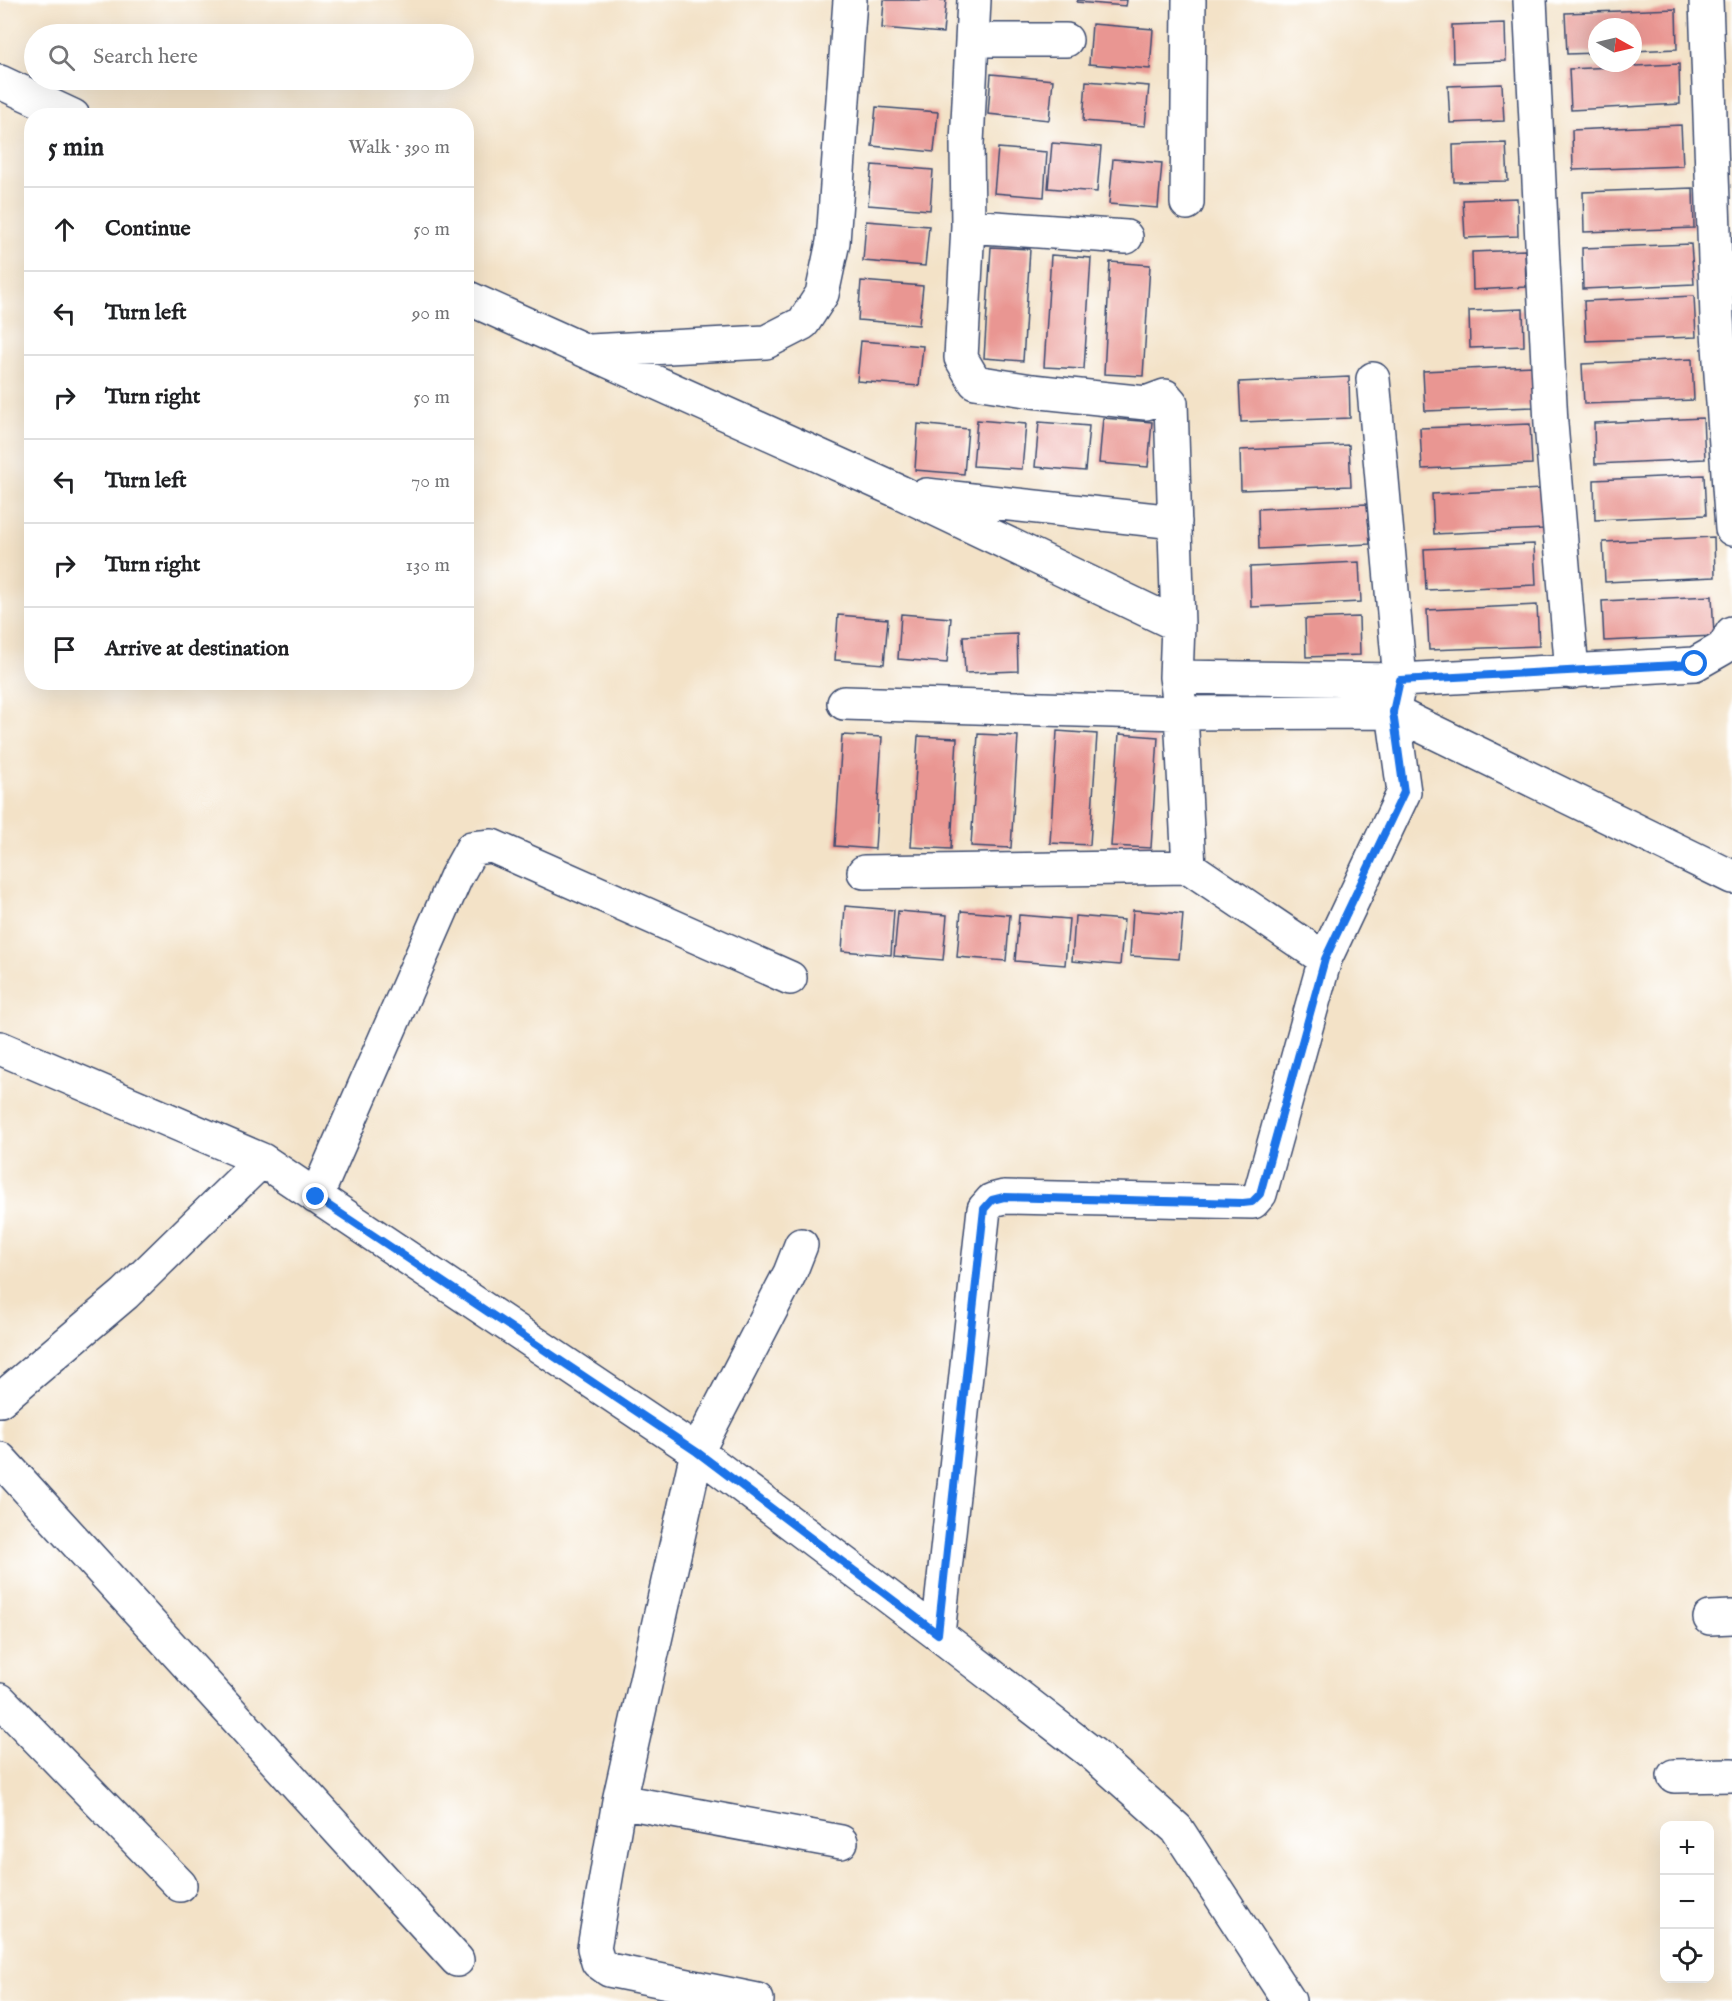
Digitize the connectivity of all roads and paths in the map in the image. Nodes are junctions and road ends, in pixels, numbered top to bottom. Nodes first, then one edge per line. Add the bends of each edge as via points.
1 (850, 0) edge
2 (974, 0) edge
3 (1189, 0) edge
4 (1530, 0) edge
5 (1706, 0) edge
6 (972, 40) junction
7 (1066, 40) dead end
8 (0, 82) edge
9 (56, 108) edge
10 (1187, 203) dead end
11 (968, 226) junction
12 (1126, 237) dead end
13 (474, 301) edge
14 (582, 351) junction
15 (1373, 379) dead end
16 (900, 492) junction
17 (1175, 522) junction
18 (1732, 529) edge
19 (1178, 625) junction
20 (1732, 633) edge
21 (1572, 672) junction
22 (1176, 677) junction
23 (1400, 680) junction
24 (844, 704) dead end
25 (1393, 712) junction
26 (1181, 713) junction
27 (1189, 867) junction
28 (864, 872) dead end
29 (1732, 877) edge
30 (1325, 959) junction
31 (790, 978) dead end
32 (0, 1048) edge
33 (262, 1160) junction
34 (316, 1197) junction
35 (801, 1245) dead end
36 (0, 1400) edge
37 (697, 1452) junction
38 (0, 1459) edge
39 (938, 1634) junction
40 (0, 1700) edge
41 (1732, 1775) edge
42 (1674, 1776) dead end
43 (619, 1801) junction
44 (841, 1842) dead end
45 (180, 1885) dead end
46 (457, 1960) dead end
47 (757, 2000) dead end
48 (1288, 2001) edge

1 - 14 street via 833,242 822,294 803,323 766,342
2 - 6 street
3 - 10 street
4 - 21 street via 1551,424
5 - 18 street via 1717,318
6 - 7 street
6 - 11 street
8 - 9 street
11 - 12 street
11 - 17 street via 961,358 975,382 1146,403 1165,396 1171,403
13 - 14 street
14 - 16 street
15 - 23 street
16 - 17 street
16 - 19 street
17 - 19 street
19 - 22 street
20 - 21 street via 1723,648 1695,664
21 - 23 street
22 - 23 street
22 - 26 street
23 - 25 street
24 - 26 street
25 - 26 street
25 - 29 street
25 - 30 street via 1404,792
26 - 27 street
27 - 28 street
27 - 30 street
30 - 39 street via 1260,1194 1252,1202 1004,1197 992,1200 984,1209
31 - 34 street via 492,846 471,848
32 - 33 street
33 - 34 street
33 - 36 street via 125,1294
34 - 37 street
35 - 37 street
37 - 39 street
37 - 43 street
38 - 46 street
39 - 48 street via 1092,1754 1177,1829
40 - 45 street
41 - 42 street
43 - 44 street
43 - 47 street via 594,1948 598,1962 609,1970

